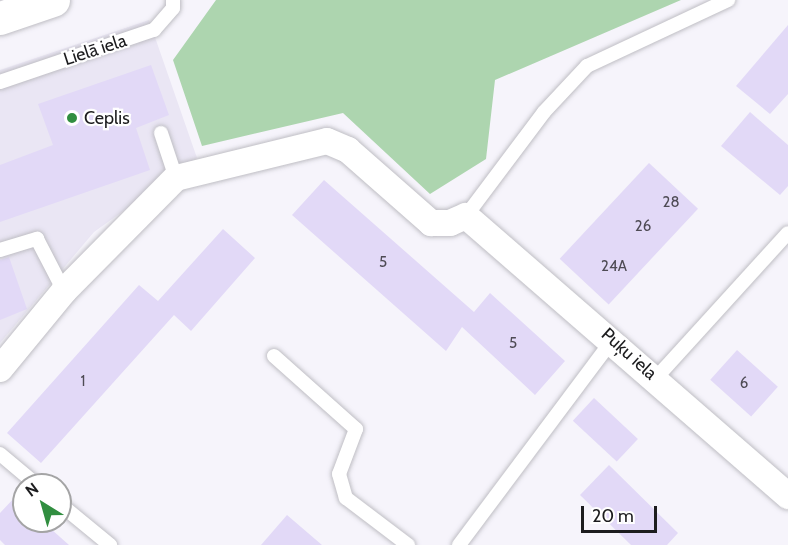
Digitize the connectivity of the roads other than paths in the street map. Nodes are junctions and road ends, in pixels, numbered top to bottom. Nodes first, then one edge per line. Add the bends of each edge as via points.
1 (52, 0) edge
2 (173, 0) edge
3 (728, 0) edge
4 (0, 18) edge
5 (0, 82) edge
6 (161, 133) dead end
7 (176, 178) junction
8 (466, 216) junction
9 (788, 233) edge
10 (0, 250) edge
11 (64, 291) junction
12 (613, 339) junction
13 (274, 356) dead end
14 (0, 369) edge
15 (655, 379) junction
16 (0, 454) edge
17 (23, 473) edge
18 (788, 496) edge
19 (72, 514) edge
20 (110, 545) edge
21 (408, 545) edge
22 (459, 545) edge

1 - 4 main road
2 - 5 lane, Lielā iela via 173,8 154,30
3 - 8 lane via 587,66 544,112
6 - 7 lane
7 - 8 street via 327,141 348,150 431,223 450,223
7 - 11 street
8 - 12 street, Puķu iela
9 - 15 lane
10 - 11 lane via 37,239
11 - 14 street
12 - 15 street, Puķu iela
12 - 22 lane
13 - 21 lane via 356,429 339,474 346,498
15 - 18 street, Puķu iela
16 - 17 lane
19 - 20 lane

